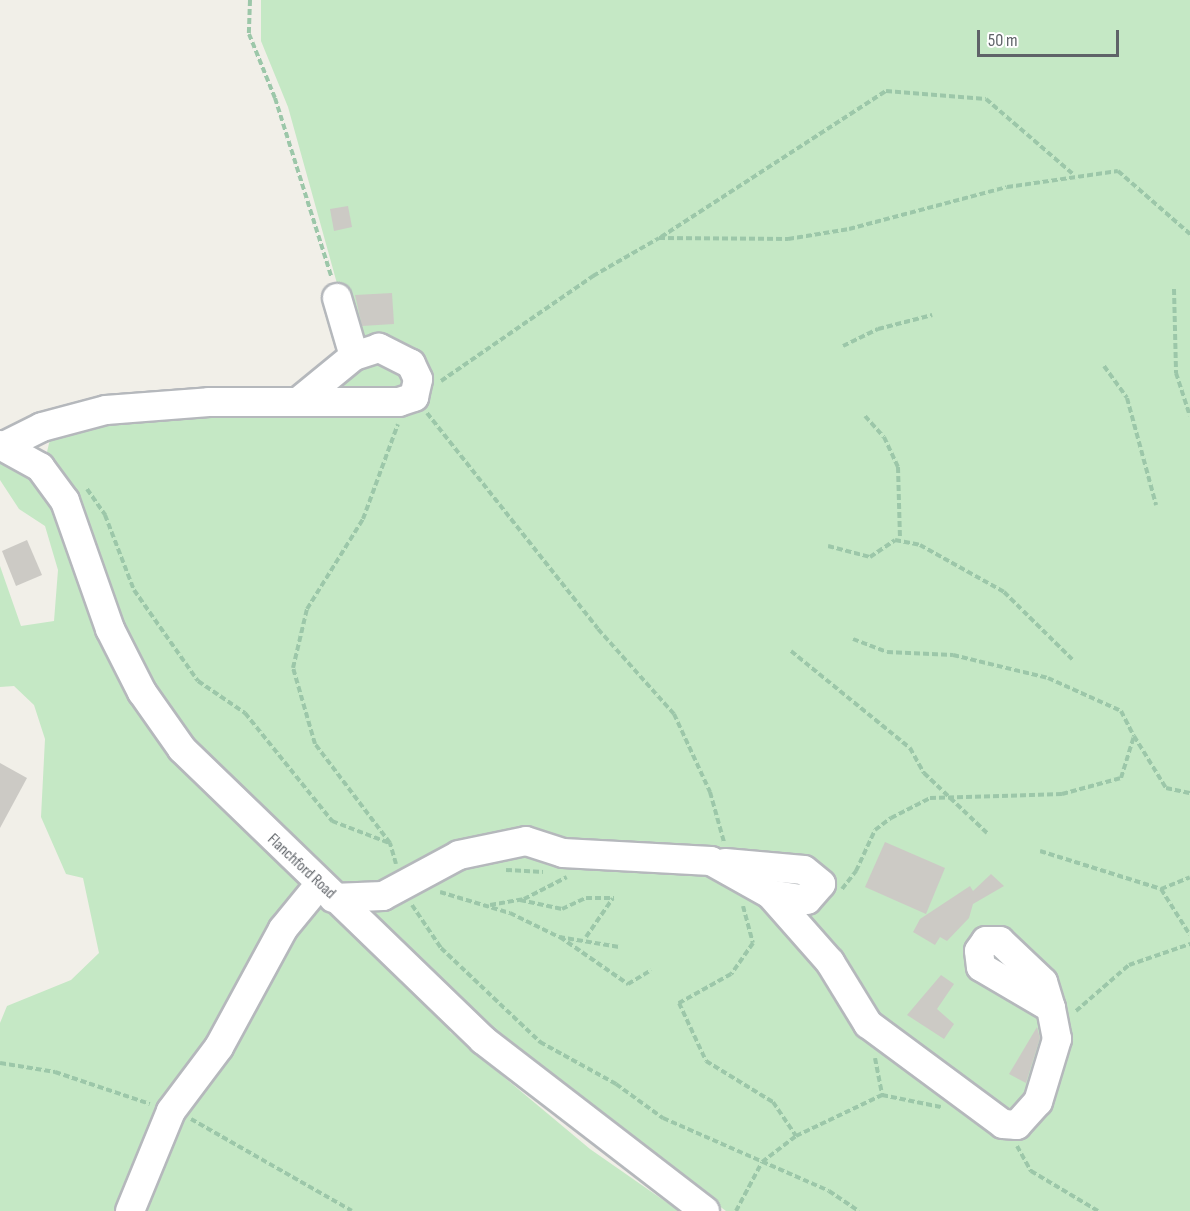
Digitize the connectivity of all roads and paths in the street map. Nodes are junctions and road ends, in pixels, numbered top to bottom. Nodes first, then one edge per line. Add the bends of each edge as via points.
1 (250, 0) edge
2 (1075, 175) junction
3 (1190, 234) edge
4 (659, 238) junction
5 (1174, 289) dead end
6 (337, 298) joint
7 (932, 315) dead end
8 (843, 346) dead end
9 (354, 356) junction
10 (1104, 366) dead end
11 (411, 398) junction
12 (299, 401) junction
13 (865, 416) dead end
14 (1190, 416) edge
15 (2, 445) edge
16 (80, 482) dead end
17 (1156, 505) dead end
18 (900, 539) junction
19 (828, 546) dead end
20 (853, 639) dead end
21 (791, 651) dead end
22 (1073, 660) dead end
23 (1134, 736) junction
24 (1190, 793) edge
25 (950, 796) junction
26 (987, 833) dead end
27 (390, 843) junction
28 (1040, 851) dead end
29 (726, 865) junction
30 (579, 873) dead end
31 (1190, 877) edge
32 (397, 887) junction
33 (1161, 889) junction
34 (326, 892) junction
35 (770, 894) junction
36 (519, 900) junction
37 (807, 900) junction
38 (489, 905) junction
39 (372, 933) junction
40 (1190, 935) edge
41 (559, 937) junction
42 (586, 938) junction
43 (1190, 944) edge
44 (619, 947) dead end
45 (651, 970) dead end
46 (1053, 1017) joint
47 (0, 1063) edge
48 (980, 1110) junction
49 (171, 1111) junction
50 (1017, 1125) junction
51 (796, 1136) junction
52 (762, 1162) junction
53 (130, 1211) edge
54 (352, 1211) edge
55 (705, 1211) edge
56 (736, 1211) edge
57 (859, 1211) edge
58 (1098, 1211) edge

1 - 6 path via 249,34 300,172
2 - 3 path via 1118,171
2 - 4 path via 799,237
2 - 4 path via 987,99 886,91
4 - 11 path
5 - 14 path via 1176,373
6 - 9 street
7 - 8 path via 878,329
9 - 11 street via 379,348 395,352 416,371
9 - 12 street
10 - 17 path via 1127,398
11 - 12 street
11 - 27 path via 363,519 307,609 293,668 315,744
11 - 29 path via 597,629 674,714 710,792
12 - 15 street via 106,410 42,427
13 - 18 path via 884,437 898,467
15 - 34 street, Flanchford Road via 40,467 65,501 110,629 142,692 182,749
16 - 27 path via 105,515 134,590 198,681 245,713 332,821
18 - 19 path via 870,557
18 - 22 path via 948,559 1004,592
20 - 23 path via 887,652 953,655 1048,678 1120,711
21 - 25 path via 909,748 924,773
23 - 24 path via 1166,788
23 - 25 path via 1121,778 1062,794
25 - 26 path
25 - 37 path via 930,798 891,818 875,830 847,886
27 - 32 path
28 - 33 path
29 - 32 street via 563,853 526,841 459,855
29 - 35 street
29 - 37 street via 810,872 819,879 821,890
29 - 51 path via 753,943 731,974 679,1003 706,1061 773,1102
30 - 36 path
31 - 33 path
32 - 34 street
32 - 38 path
32 - 39 street
32 - 52 path via 441,948 540,1042 616,1083 663,1118
33 - 40 path
34 - 39 street, Flanchford Road
34 - 49 street via 283,929 219,1047
35 - 37 street
35 - 48 street via 830,962 868,1024
36 - 38 path
36 - 42 path via 562,909 586,898 614,898 596,916
38 - 41 path
39 - 55 street, Flanchford Road via 534,1083
41 - 42 path
41 - 45 path via 628,984
42 - 44 path
43 - 46 path via 1130,965
46 - 50 street via 1058,1039 1046,1081 1038,1102
47 - 49 path via 55,1072
48 - 50 street via 1003,1124
48 - 51 path via 882,1095
49 - 53 street
49 - 54 path via 210,1127
50 - 58 path via 1023,1163
51 - 52 path
52 - 56 path
52 - 57 path via 829,1191

